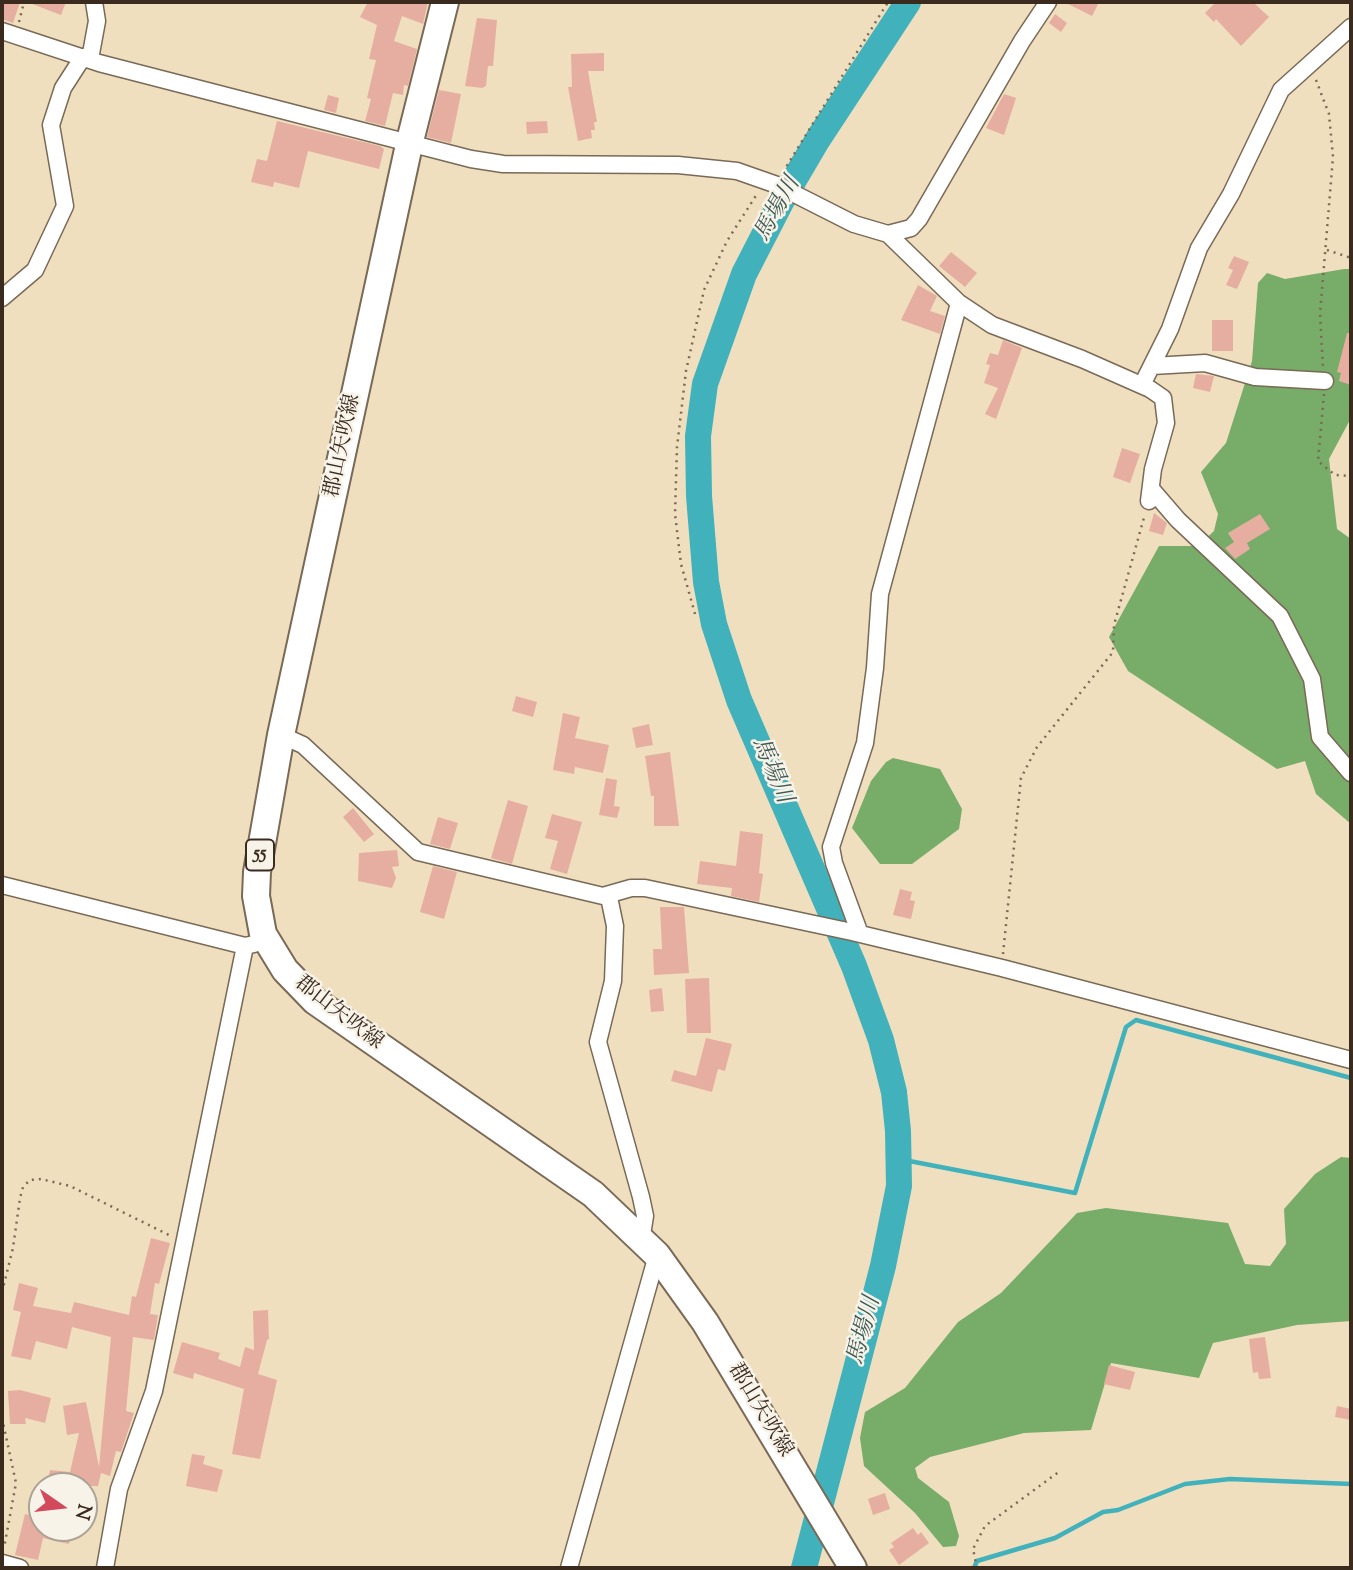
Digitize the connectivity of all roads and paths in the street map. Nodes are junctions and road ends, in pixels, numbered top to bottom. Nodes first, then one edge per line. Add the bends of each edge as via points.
1 (24, 2) edge
2 (94, 2) edge
3 (445, 2) edge
4 (888, 2) edge
5 (1048, 2) edge
6 (1351, 27) edge
7 (9, 33) edge
8 (87, 58) junction
9 (1310, 64) junction
10 (409, 145) junction
11 (772, 183) junction
12 (888, 234) junction
13 (1327, 250) junction
14 (1351, 258) edge
15 (2, 298) edge
16 (959, 303) junction
17 (1152, 366) junction
18 (1325, 381) junction
19 (1142, 385) junction
20 (1351, 476) edge
21 (1151, 496) junction
22 (695, 614) dead end
23 (281, 735) junction
24 (1351, 773) edge
25 (2, 885) edge
26 (609, 897) junction
27 (856, 933) junction
28 (255, 943) junction
29 (1002, 968) junction
30 (1351, 1060) edge
31 (183, 1243) junction
32 (649, 1248) junction
33 (2, 1292) edge
34 (2, 1418) edge
35 (1060, 1471) dead end
36 (2, 1555) edge
37 (2, 1563) edge
38 (20, 1568) edge
39 (106, 1568) edge
40 (569, 1568) edge
41 (853, 1568) edge
42 (976, 1568) edge

1 - 7 path
2 - 8 street via 97,21
3 - 10 main road, 郡山矢吹線 / 55
4 - 11 path
5 - 12 street via 919,219 911,228
6 - 9 street
7 - 8 street
8 - 10 street
8 - 15 street via 62,88 51,125 65,206 35,270
9 - 13 path via 1333,136
9 - 17 street via 1287,81 1276,98 1231,194 1199,248
10 - 11 street via 502,164 701,167 737,171
10 - 23 main road, 郡山矢吹線 / 55
11 - 12 street via 854,224
11 - 22 path via 727,241 704,290 686,371 675,514 681,564
12 - 16 street
13 - 14 path
13 - 18 path via 1320,314
16 - 19 street via 992,325
16 - 27 street via 886,569 876,614 875,668 865,743 831,847
17 - 18 street via 1205,363 1255,377
17 - 19 street
18 - 20 path via 1318,461 1335,475
19 - 21 street via 1163,398 1166,422
21 - 24 street via 1280,616 1312,679 1320,737
21 - 29 path via 1114,625 1113,652 1037,747 1021,778
23 - 26 street via 303,745 418,852
23 - 28 main road, 郡山矢吹線 / 55 via 257,872
25 - 28 street
26 - 27 street via 645,888
26 - 32 street via 615,926 613,981 598,1042 641,1197
27 - 29 street
28 - 31 street
28 - 32 main road, 郡山矢吹線 / 55 via 315,1001 593,1194
29 - 30 street
31 - 33 path via 70,1186 41,1178 30,1180 20,1198
31 - 39 street via 155,1391 119,1489
32 - 40 street
32 - 41 main road, 郡山矢吹線 / 55 via 705,1322
34 - 36 path via 16,1483
35 - 42 path via 985,1526 973,1549
37 - 38 street

